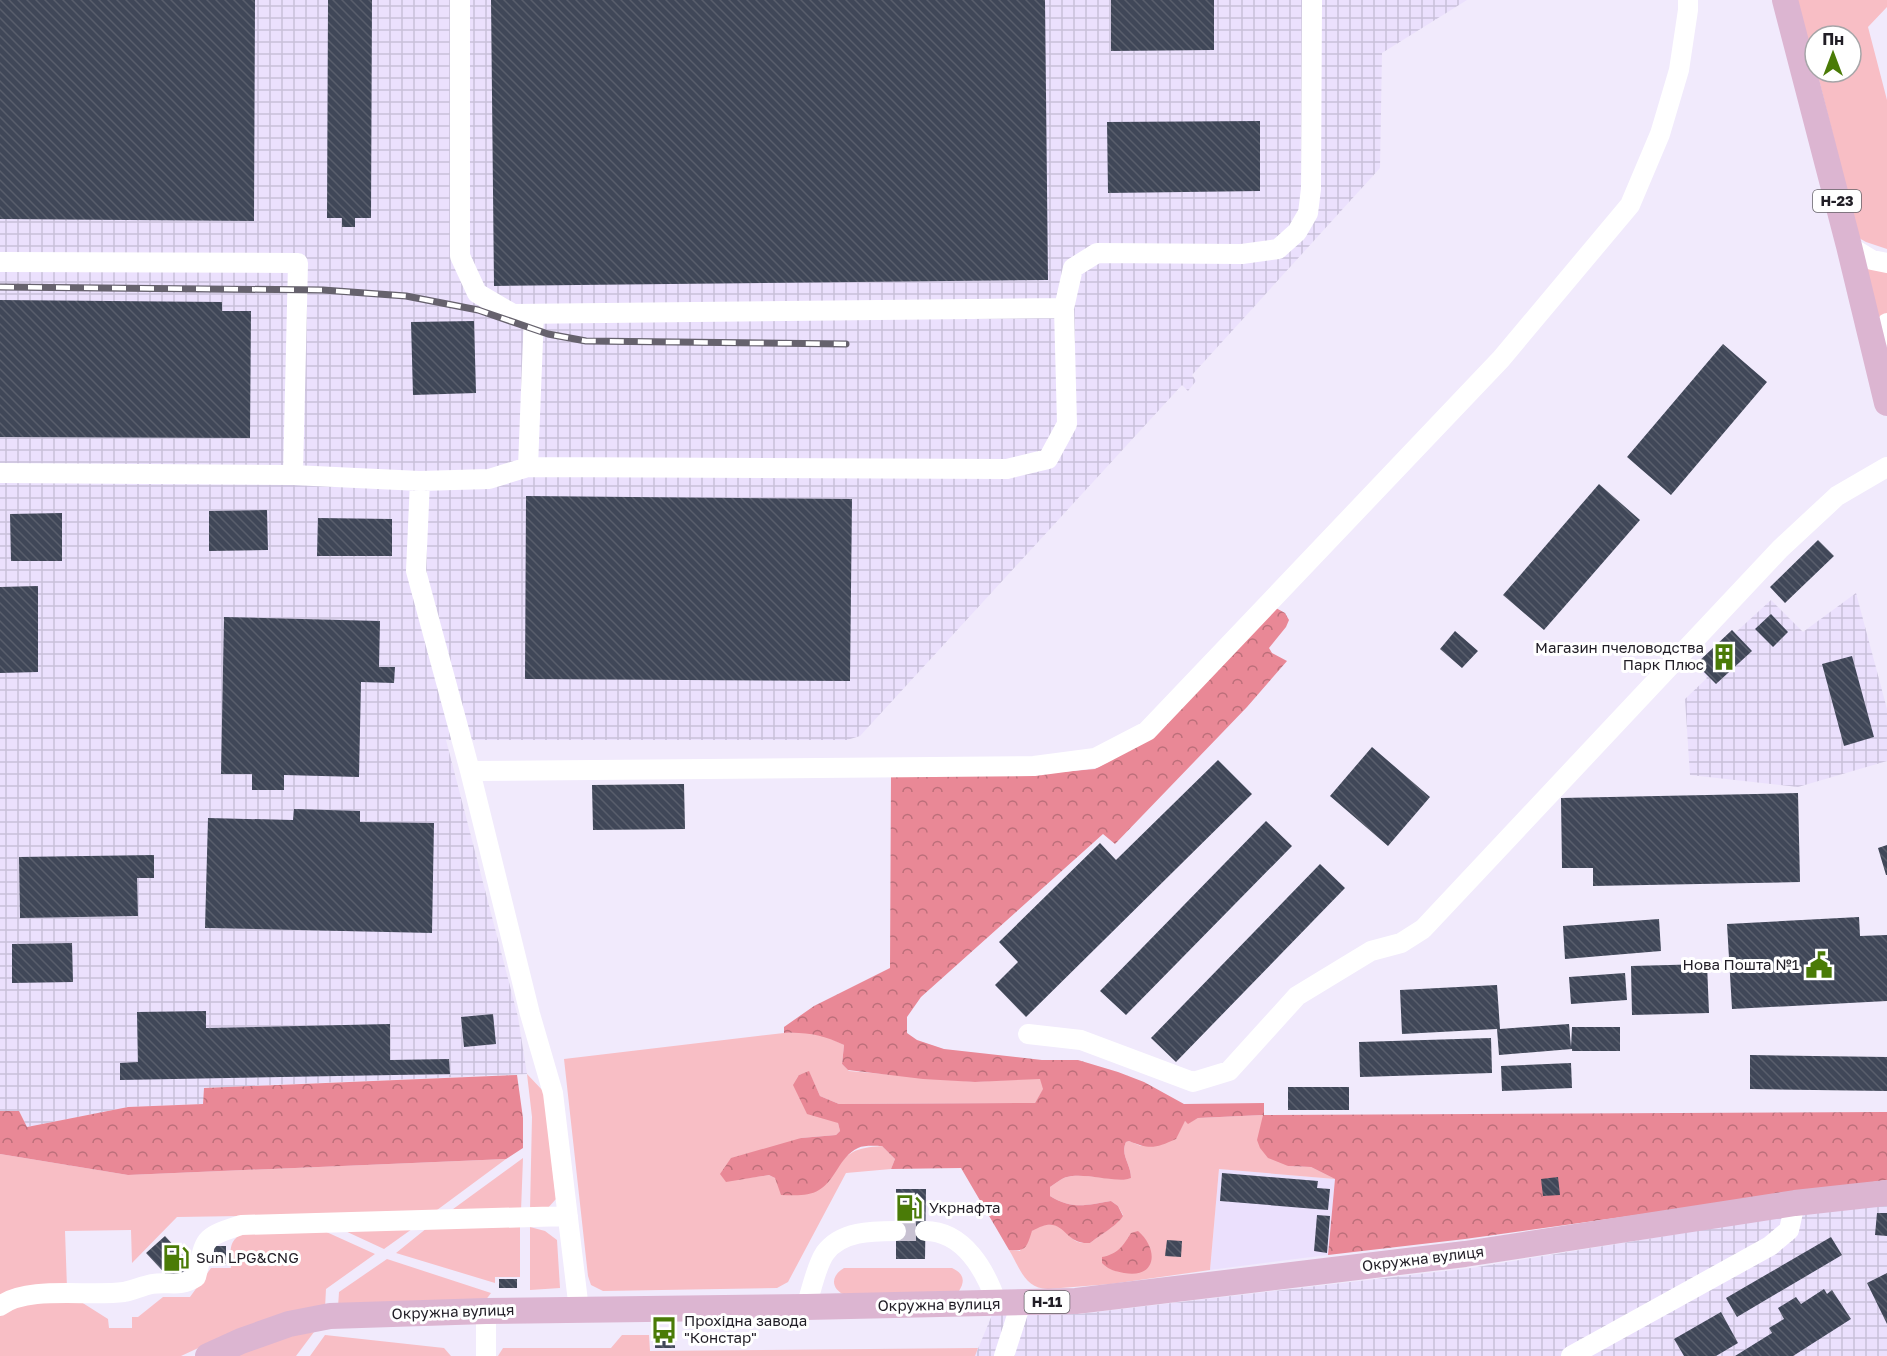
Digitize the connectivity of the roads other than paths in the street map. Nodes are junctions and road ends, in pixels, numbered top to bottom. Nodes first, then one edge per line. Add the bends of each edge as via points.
1 (460, 0) edge
2 (1312, 0) edge
3 (1688, 0) edge
4 (1785, 0) edge
5 (1849, 246) junction
6 (0, 262) edge
7 (1887, 263) edge
8 (1064, 308) junction
9 (534, 314) junction
10 (1887, 323) edge
11 (1874, 347) junction
12 (1887, 402) edge
13 (1887, 467) edge
14 (528, 468) junction
15 (0, 473) edge
16 (293, 475) junction
17 (420, 481) junction
18 (470, 771) junction
19 (1028, 1034) dead end
20 (1887, 1193) edge
21 (1795, 1203) junction
22 (568, 1216) junction
23 (896, 1231) tunnel mouth
24 (926, 1231) tunnel mouth
25 (1009, 1303) junction
26 (0, 1306) edge
27 (806, 1308) junction
28 (579, 1310) junction
29 (486, 1311) junction
30 (208, 1356) edge
31 (486, 1356) edge
32 (1004, 1356) edge
33 (1571, 1356) edge

1 - 9 street via 460,256 477,293 513,314
2 - 8 street via 1311,189 1308,213 1298,232 1278,249 1242,254 1097,253 1073,268
3 - 18 street via 1679,70 1660,134 1630,205 1502,359 1147,731 1095,758 1034,766
4 - 5 main road, Н-23
5 - 7 street via 1872,260
5 - 11 main road, Н-23
6 - 16 street via 298,263
8 - 9 street
8 - 14 street via 1067,424 1048,459 1007,470
9 - 14 street
10 - 11 street
11 - 12 main road, Н-23
13 - 19 street via 1837,496 1780,549 1423,928 1401,943 1371,951 1297,996 1229,1071 1193,1082 1081,1040
14 - 17 street via 489,478
15 - 16 street
16 - 17 street
17 - 18 street via 416,571
18 - 22 street via 553,1093
20 - 21 main road, Окружна вулиця / Н-11
21 - 25 main road, Окружна вулиця / Н-11 via 1454,1256 1076,1301
21 - 33 street via 1789,1230 1770,1246
22 - 26 street via 241,1225 205,1241 196,1277 186,1283 153,1284 125,1292 27,1295
22 - 28 street
23 - 27 street via 852,1235 825,1253
24 - 25 street via 951,1236 962,1245 991,1286
25 - 27 main road, Окружна вулиця / Н-11
25 - 32 street
27 - 28 main road, Окружна вулиця / Н-11
28 - 29 main road, Окружна вулиця / Н-11
29 - 30 main road, Окружна вулиця / Н-11 via 330,1316 289,1323
29 - 31 street

